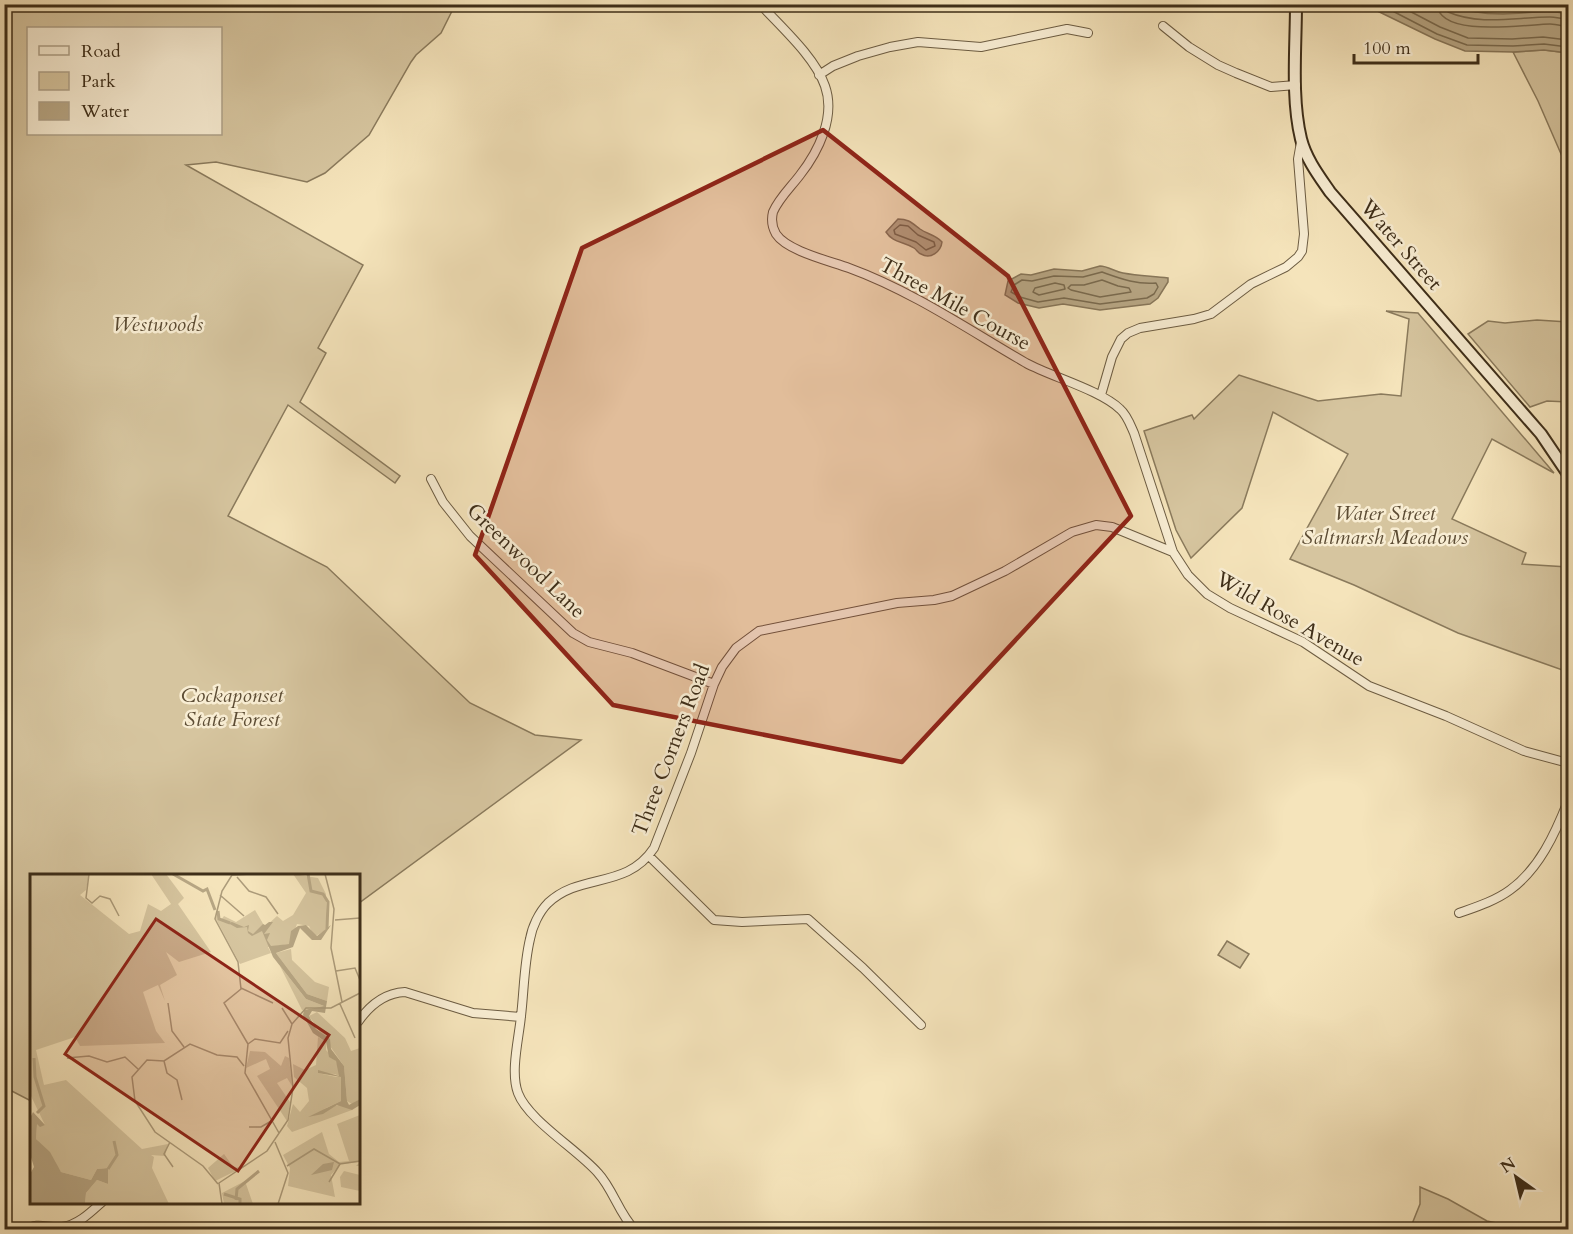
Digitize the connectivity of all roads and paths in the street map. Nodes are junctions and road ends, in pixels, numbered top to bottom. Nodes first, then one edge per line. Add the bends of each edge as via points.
1 (760, 4) edge
2 (1296, 4) edge
3 (1163, 26) dead end
4 (1088, 33) dead end
5 (819, 75) junction
6 (1296, 85) junction
7 (1301, 139) junction
8 (1101, 395) junction
9 (1569, 474) edge
10 (431, 479) dead end
11 (1173, 552) junction
12 (714, 684) junction
13 (1569, 763) edge
14 (1569, 801) edge
15 (649, 856) junction
16 (1459, 913) dead end
17 (521, 1017) junction
18 (360, 1020) edge
19 (921, 1025) dead end
20 (101, 1204) edge
21 (71, 1227) edge
22 (26, 1230) edge
23 (635, 1230) edge

1 - 5 street, Three Mile Course
2 - 6 main road, Water Street
3 - 6 street via 1189,47 1236,74 1271,87
4 - 5 street via 1067,29 981,47 918,42 858,56
5 - 8 street, Three Mile Course via 827,96 824,130 814,155 773,213 772,225 778,236 800,250 880,280 1047,374
6 - 7 main road, Water Street
7 - 8 street via 1298,159 1302,251 1286,267 1251,284 1211,314 1128,333 1112,357
7 - 9 main road, Water Street via 1330,192 1541,434
8 - 11 street, Wild Rose Avenue via 1120,409 1130,423
10 - 12 street, Greenwood Lane via 443,502 470,536 573,633 589,642 632,653
11 - 12 street, Three Corners Road via 1112,527 1088,526 952,596 759,631 736,648
11 - 13 street, Wild Rose Avenue via 1188,575 1214,599 1303,642 1369,686 1524,751
12 - 15 street, Three Corners Road via 692,753
14 - 16 street via 1544,853 1523,879 1500,896
15 - 17 street, Three Corners Road via 621,876 577,886 548,903 530,938
15 - 19 street via 714,920 808,919
17 - 18 street via 473,1013 405,992 372,1005
17 - 23 street, Three Corners Road via 516,1084 522,1100 598,1172
20 - 21 street
21 - 22 street via 33,1225

